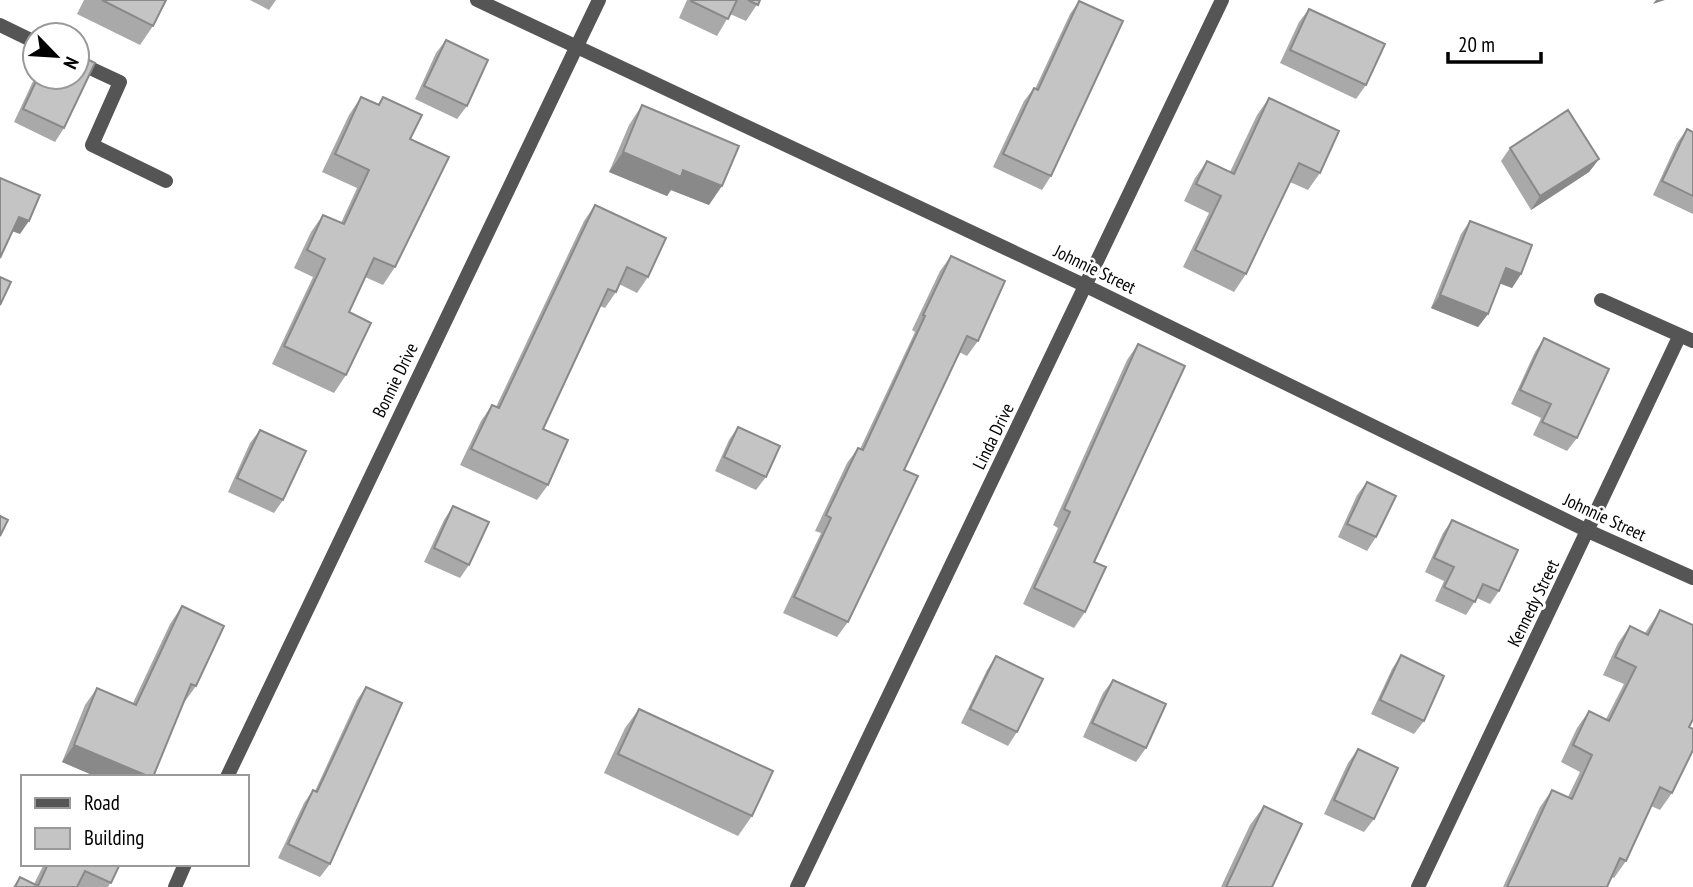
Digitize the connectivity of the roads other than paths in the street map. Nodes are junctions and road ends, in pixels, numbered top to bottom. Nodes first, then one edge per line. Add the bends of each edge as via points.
1 (477, 0) edge
2 (599, 0) edge
3 (1222, 0) edge
4 (0, 25) edge
5 (21, 36) edge
6 (576, 47) junction
7 (91, 69) edge
8 (166, 181) dead end
9 (1086, 286) junction
10 (1601, 300) dead end
11 (1686, 338) edge
12 (1588, 531) junction
13 (1693, 578) edge
14 (228, 775) edge
15 (184, 866) edge
16 (175, 887) edge
17 (797, 887) edge
18 (1418, 887) edge

1 - 6 street, Johnnie Street
2 - 6 street, Bonnie Drive
3 - 9 street, Linda Drive
4 - 5 street
6 - 9 street, Johnnie Street
6 - 14 street, Bonnie Drive
7 - 8 street via 120,82 92,145
9 - 12 street, Johnnie Street
9 - 17 street, Linda Drive
10 - 11 street
11 - 12 street, Kennedy Street
12 - 13 street, Johnnie Street
12 - 18 street, Kennedy Street
15 - 16 street

